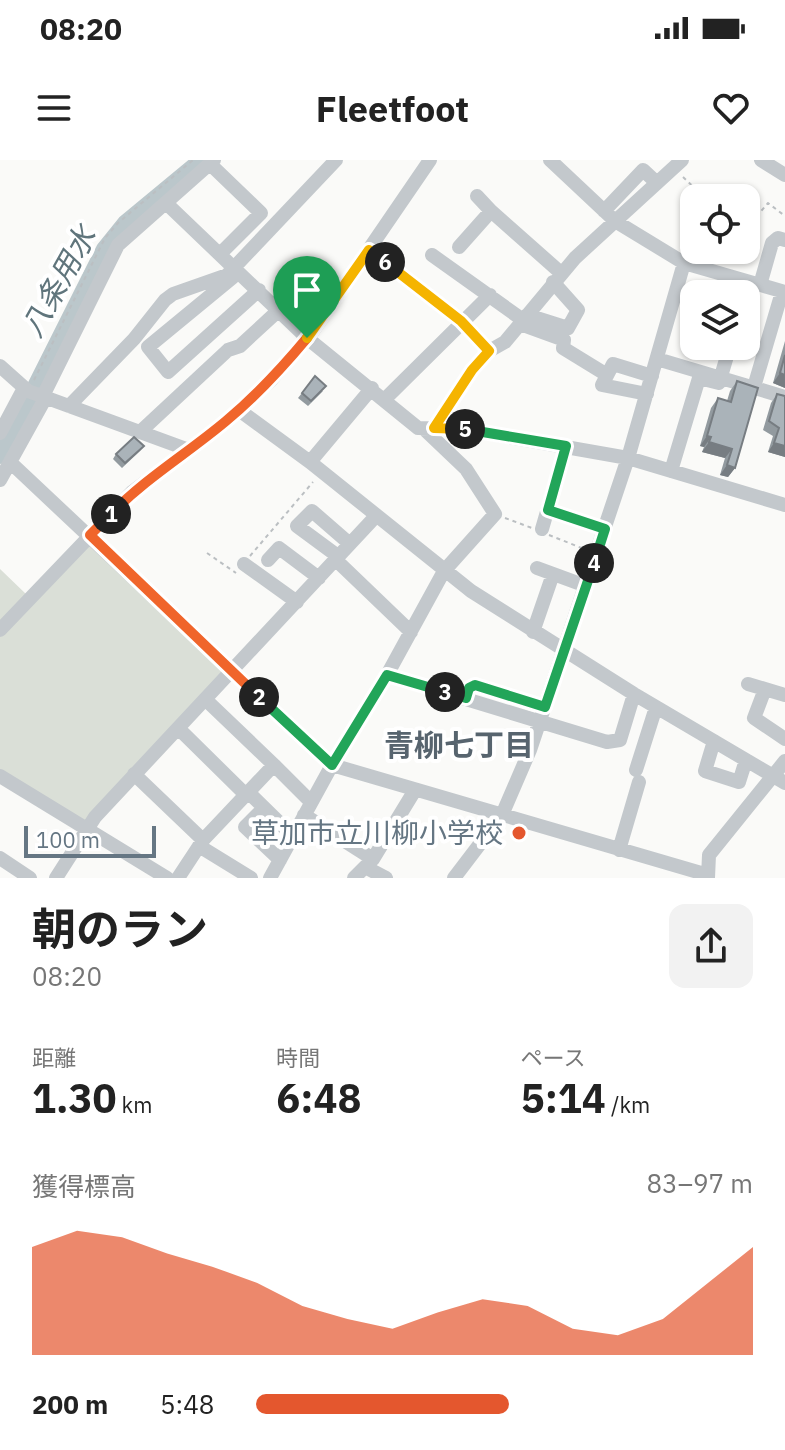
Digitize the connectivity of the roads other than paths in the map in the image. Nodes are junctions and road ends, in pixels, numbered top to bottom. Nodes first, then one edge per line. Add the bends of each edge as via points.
1 (336, 160) edge
2 (430, 160) edge
3 (550, 160) edge
4 (761, 160) edge
5 (212, 162) edge
6 (674, 163) edge
7 (785, 175) edge
8 (477, 196) dead end
9 (167, 204) junction
10 (491, 211) junction
11 (610, 216) junction
12 (785, 240) edge
13 (459, 247) dead end
14 (369, 250) junction
15 (220, 254) junction
16 (432, 255) dead end
17 (680, 260) edge
18 (684, 264) edge
19 (687, 264) edge
20 (237, 269) junction
21 (557, 278) junction
22 (730, 280) edge
23 (756, 280) edge
24 (760, 289) edge
25 (259, 290) junction
26 (784, 292) edge
27 (489, 295) junction
28 (279, 310) junction
29 (523, 320) junction
30 (462, 323) junction
31 (307, 338) junction
32 (489, 351) junction
33 (657, 359) junction
34 (726, 360) edge
35 (0, 366) edge
36 (607, 375) junction
37 (652, 376) junction
38 (721, 378) junction
39 (754, 387) junction
40 (372, 388) junction
41 (35, 393) junction
42 (647, 394) junction
43 (785, 397) edge
44 (385, 399) junction
45 (69, 406) junction
46 (239, 410) junction
47 (429, 429) junction
48 (141, 431) junction
49 (0, 433) edge
50 (566, 446) junction
51 (189, 450) junction
52 (628, 458) junction
53 (10, 462) junction
54 (316, 467) junction
55 (671, 471) junction
56 (0, 480) edge
57 (785, 505) edge
58 (548, 510) junction
59 (376, 516) junction
60 (542, 529) dead end
61 (605, 529) junction
62 (90, 535) junction
63 (350, 544) junction
64 (337, 558) junction
65 (268, 560) dead end
66 (244, 564) road end
67 (537, 568) dead end
68 (444, 571) junction
69 (553, 574) junction
70 (319, 578) junction
71 (586, 586) junction
72 (297, 602) junction
73 (0, 630) edge
74 (411, 632) junction
75 (533, 632) junction
76 (563, 651) junction
77 (232, 671) junction
78 (387, 675) junction
79 (748, 684) dead end
80 (765, 689) junction
81 (634, 694) junction
82 (785, 695) edge
83 (205, 699) junction
84 (656, 707) junction
85 (543, 714) junction
86 (178, 728) junction
87 (785, 739) edge
88 (714, 741) junction
89 (746, 760) junction
90 (785, 761) edge
91 (274, 765) junction
92 (332, 765) junction
93 (134, 774) junction
94 (1, 779) edge
95 (779, 780) edge
96 (415, 790) junction
97 (247, 793) junction
98 (264, 808) junction
99 (308, 808) junction
100 (502, 815) junction
101 (86, 830) junction
102 (293, 836) junction
103 (201, 843) junction
104 (619, 850) junction
105 (0, 858) edge
106 (280, 860) junction
107 (364, 868) edge
108 (708, 877) edge
109 (30, 878) edge
110 (56, 878) edge
111 (167, 878) edge
112 (178, 878) edge
113 (251, 878) edge
114 (270, 878) edge
115 (386, 878) edge
116 (454, 878) edge

1 - 20 street
2 - 14 street
3 - 11 street
4 - 7 street
5 - 9 street
5 - 15 street via 261,213
6 - 11 street via 657,183
8 - 10 street
9 - 15 street
9 - 41 street via 118,245
10 - 13 street
10 - 21 street
11 - 17 street
11 - 21 street
12 - 23 street via 772,243
14 - 30 street
14 - 31 street
15 - 20 street
16 - 27 street
18 - 33 street
19 - 22 street
20 - 25 street
20 - 25 street via 148,347 168,372
20 - 45 street via 165,300
21 - 29 street
21 - 29 street via 578,310 568,328
24 - 26 street
25 - 28 street
26 - 39 street
27 - 29 street
27 - 30 street
28 - 31 street
28 - 48 street
29 - 32 street via 505,342
29 - 36 street via 564,340 563,348
30 - 32 street
30 - 44 street
31 - 40 street
31 - 46 street
32 - 47 street
33 - 37 street
33 - 38 street
34 - 38 street
35 - 41 street
36 - 37 street via 613,364
36 - 42 street via 602,385
37 - 42 street
38 - 39 street
38 - 55 street via 719,383 699,378
39 - 43 street
40 - 44 street
40 - 54 street
41 - 45 street
41 - 49 street
41 - 53 street
42 - 52 street
44 - 47 street via 412,425
45 - 48 street
46 - 51 street
46 - 54 street
47 - 50 street via 464,429
47 - 68 street via 466,469 495,514
48 - 51 street
50 - 52 street
50 - 58 street
51 - 62 street via 141,484
52 - 55 street
52 - 61 street
53 - 56 street
53 - 62 street
54 - 59 street
55 - 57 street
58 - 60 street
58 - 61 street
59 - 63 street
59 - 68 street
61 - 71 street
62 - 73 street
62 - 77 street
63 - 64 street
63 - 64 street via 312,511 297,526
64 - 70 street
64 - 74 street
65 - 70 street via 279,548
66 - 72 street
67 - 69 street
68 - 74 street
68 - 75 street
69 - 71 street
69 - 75 street
70 - 72 street
71 - 76 street
72 - 77 street
74 - 78 street
75 - 76 street
76 - 81 street
76 - 85 street
77 - 83 street
77 - 92 street
78 - 85 street via 466,698 475,685
78 - 92 street
79 - 80 street
80 - 82 street
80 - 87 street via 754,718
81 - 84 street
81 - 85 street via 620,740 607,742
83 - 86 street
83 - 91 street
84 - 88 street
84 - 104 street
85 - 100 street
86 - 93 street
86 - 97 street
88 - 89 street
88 - 89 street via 705,771 739,782
89 - 95 street
90 - 95 street
91 - 97 street
91 - 99 street
92 - 96 street
92 - 99 street
93 - 101 street
93 - 103 street
94 - 101 street
95 - 108 street via 709,855
96 - 100 street
96 - 107 street
97 - 98 street
97 - 103 street
98 - 102 street
98 - 106 street via 245,827
99 - 102 street
99 - 107 street
100 - 104 street
100 - 116 street
101 - 110 street
101 - 111 street
102 - 106 street
103 - 112 street
103 - 113 street
104 - 108 street
105 - 109 street
106 - 114 street
107 - 115 street

